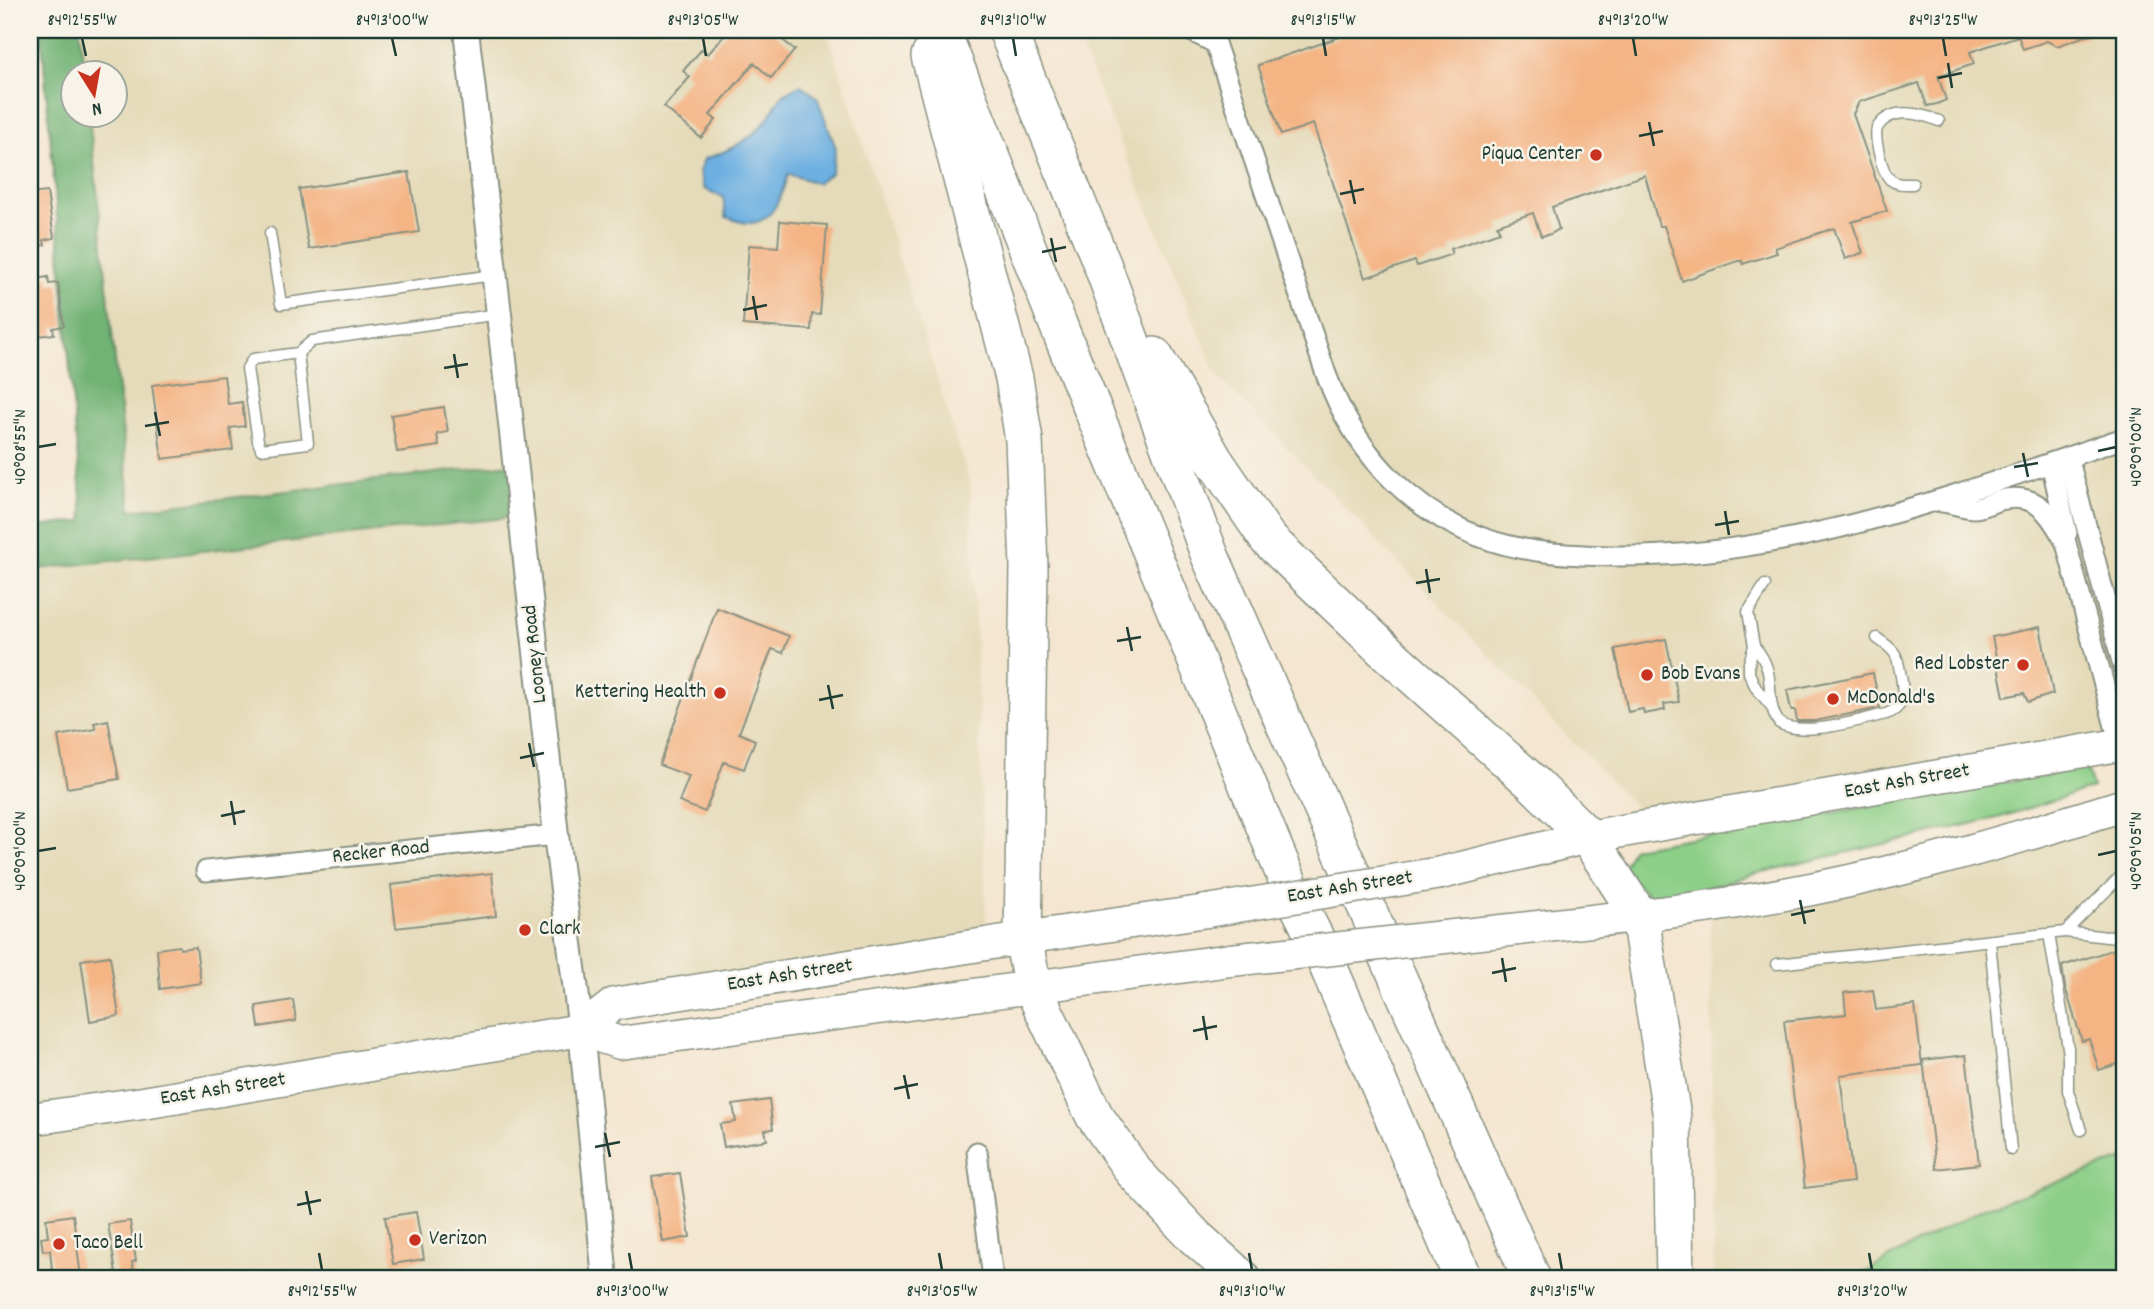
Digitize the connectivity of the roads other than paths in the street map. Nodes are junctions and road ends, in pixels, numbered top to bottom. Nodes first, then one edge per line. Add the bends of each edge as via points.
1 (466, 30) edge
2 (923, 30) edge
3 (941, 30) edge
4 (1007, 30) edge
5 (1189, 30) edge
6 (1939, 121) dead end
7 (1913, 184) dead end
8 (270, 233) dead end
9 (1102, 264) junction
10 (495, 275) junction
11 (499, 314) junction
12 (298, 353) junction
13 (2124, 438) edge
14 (2059, 460) junction
15 (1937, 501) junction
16 (2066, 543) junction
17 (1765, 585) dead end
18 (1877, 638) dead end
19 (1754, 646) junction
20 (2124, 669) edge
21 (1772, 709) junction
22 (2122, 745) edge
23 (2124, 805) edge
24 (556, 835) junction
25 (1588, 837) junction
26 (206, 871) dead end
27 (2124, 873) edge
28 (1640, 916) junction
29 (2065, 932) junction
30 (2049, 934) junction
31 (2124, 934) edge
32 (1023, 938) junction
33 (1990, 942) junction
34 (1777, 964) dead end
35 (1033, 988) junction
36 (581, 1030) junction
37 (30, 1119) edge
38 (2081, 1130) dead end
39 (2011, 1150) dead end
40 (976, 1152) dead end
41 (605, 1279) edge
42 (993, 1279) edge
43 (1242, 1279) edge
44 (1463, 1279) edge
45 (1532, 1279) edge
46 (1675, 1279) edge

1 - 10 street, Looney Road
2 - 32 highway via 1014,378 1024,440 1030,567
3 - 44 highway via 1292,892
4 - 9 highway
5 - 15 street via 1214,43 1341,412 1386,475 1443,519 1480,537 1528,550 1651,556 1761,545
6 - 7 lane via 1921,113 1897,114 1877,128 1876,143 1888,177
8 - 10 lane via 281,304
9 - 25 highway via 1214,460 1268,539
9 - 45 highway via 1210,556
10 - 11 street, Looney Road
11 - 12 lane via 312,341
11 - 24 street, Looney Road
12 - 12 lane via 308,443 261,449 247,368 253,359
13 - 14 street
14 - 15 street
14 - 16 street
14 - 20 street
15 - 16 street via 1975,508 2008,498 2028,500 2048,513
16 - 22 street
17 - 19 lane via 1748,612
18 - 21 lane via 1898,661 1903,694 1895,711 1827,727 1795,729 1779,723
19 - 21 lane via 1767,664
19 - 21 lane via 1749,673
22 - 25 main road, East Ash Street
23 - 28 main road, East Ash Street via 1938,860 1812,889
24 - 26 street, Recker Road
24 - 36 street, Looney Road
25 - 28 highway
25 - 32 main road, East Ash Street, bridge via 1441,873
27 - 29 lane
28 - 35 main road, East Ash Street, bridge via 1231,960
28 - 46 highway via 1672,1117
29 - 30 lane
29 - 31 lane via 2107,937
30 - 33 lane
30 - 38 lane via 2068,1048 2068,1091
32 - 35 highway
32 - 36 main road, East Ash Street via 614,1004
33 - 34 lane
33 - 39 lane
35 - 36 main road, East Ash Street via 620,1043
35 - 43 highway via 1094,1115 1134,1172
36 - 37 main road, East Ash Street
36 - 41 street, Looney Road
40 - 42 street

